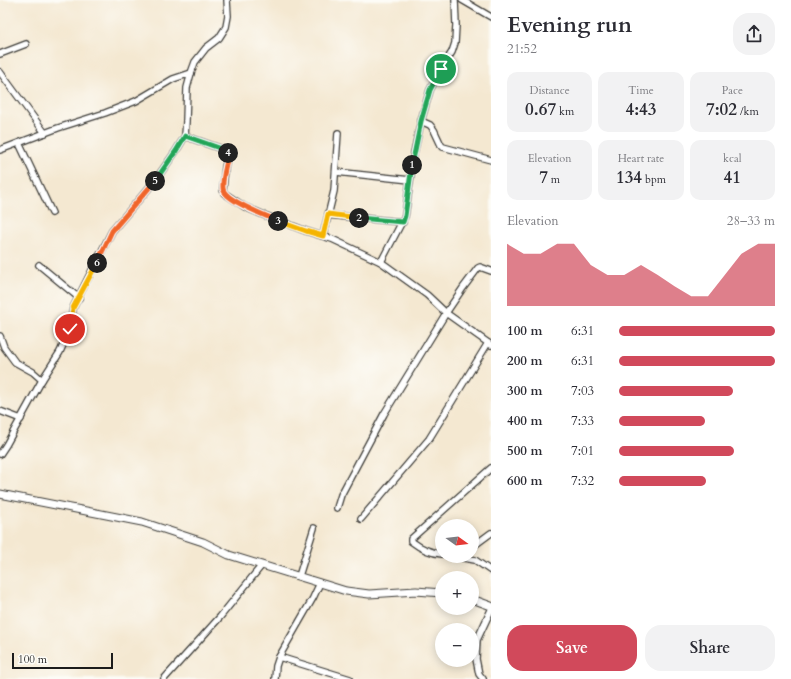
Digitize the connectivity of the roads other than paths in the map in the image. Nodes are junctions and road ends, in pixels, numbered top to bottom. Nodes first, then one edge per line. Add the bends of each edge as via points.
1 (227, 0) edge
2 (455, 0) edge
3 (462, 0) edge
4 (491, 17) edge
5 (26, 44) dead end
6 (0, 54) edge
7 (0, 72) edge
8 (190, 73) junction
9 (421, 121) junction
10 (45, 133) junction
11 (338, 133) dead end
12 (185, 136) junction
13 (19, 143) junction
14 (0, 150) edge
15 (491, 160) edge
16 (336, 172) junction
17 (410, 180) junction
18 (52, 212) dead end
19 (328, 214) junction
20 (403, 222) junction
21 (323, 236) junction
22 (381, 262) junction
23 (39, 265) dead end
24 (491, 271) edge
25 (79, 298) junction
26 (446, 313) junction
27 (0, 336) edge
28 (490, 344) edge
29 (42, 380) junction
30 (0, 411) edge
31 (21, 419) junction
32 (0, 454) edge
33 (491, 468) edge
34 (0, 494) edge
35 (337, 508) dead end
36 (361, 519) dead end
37 (314, 528) dead end
38 (491, 533) edge
39 (479, 542) edge
40 (435, 553) edge
41 (479, 563) edge
42 (262, 565) junction
43 (491, 570) edge
44 (299, 576) junction
45 (320, 583) junction
46 (435, 592) edge
47 (479, 602) edge
48 (491, 606) edge
49 (491, 610) edge
50 (279, 657) junction
51 (164, 679) edge
52 (275, 679) edge
53 (350, 679) edge
54 (483, 679) edge

1 - 8 street via 226,27 219,38 206,48 195,62
2 - 9 street via 455,43 430,90
3 - 4 street
5 - 6 street
7 - 10 street
8 - 10 street via 173,79 136,101
8 - 12 street
9 - 15 street via 430,125 443,147
9 - 17 street
10 - 13 street
11 - 16 street
12 - 21 street via 228,153 222,188 230,198 264,216
12 - 25 street via 154,182 112,231
13 - 14 street
13 - 18 street
16 - 17 street
16 - 19 street
17 - 20 street
19 - 20 street
19 - 21 street
20 - 22 street
21 - 22 street
22 - 26 street via 427,295
23 - 25 street
24 - 26 street via 480,266
25 - 29 street via 73,308 70,329 60,352
26 - 28 street
26 - 35 street via 384,414 341,495
27 - 29 street via 4,347 15,362
28 - 36 street via 429,439
29 - 31 street
30 - 31 street
31 - 32 street
33 - 40 street via 411,538 416,544
34 - 42 street via 142,522
37 - 44 street
38 - 39 street
41 - 43 street
42 - 44 street
42 - 51 street via 220,617
44 - 45 street
45 - 46 street via 346,591 369,594
45 - 50 street
47 - 48 street
49 - 54 street via 477,640 476,659 479,674
50 - 52 street
50 - 53 street

